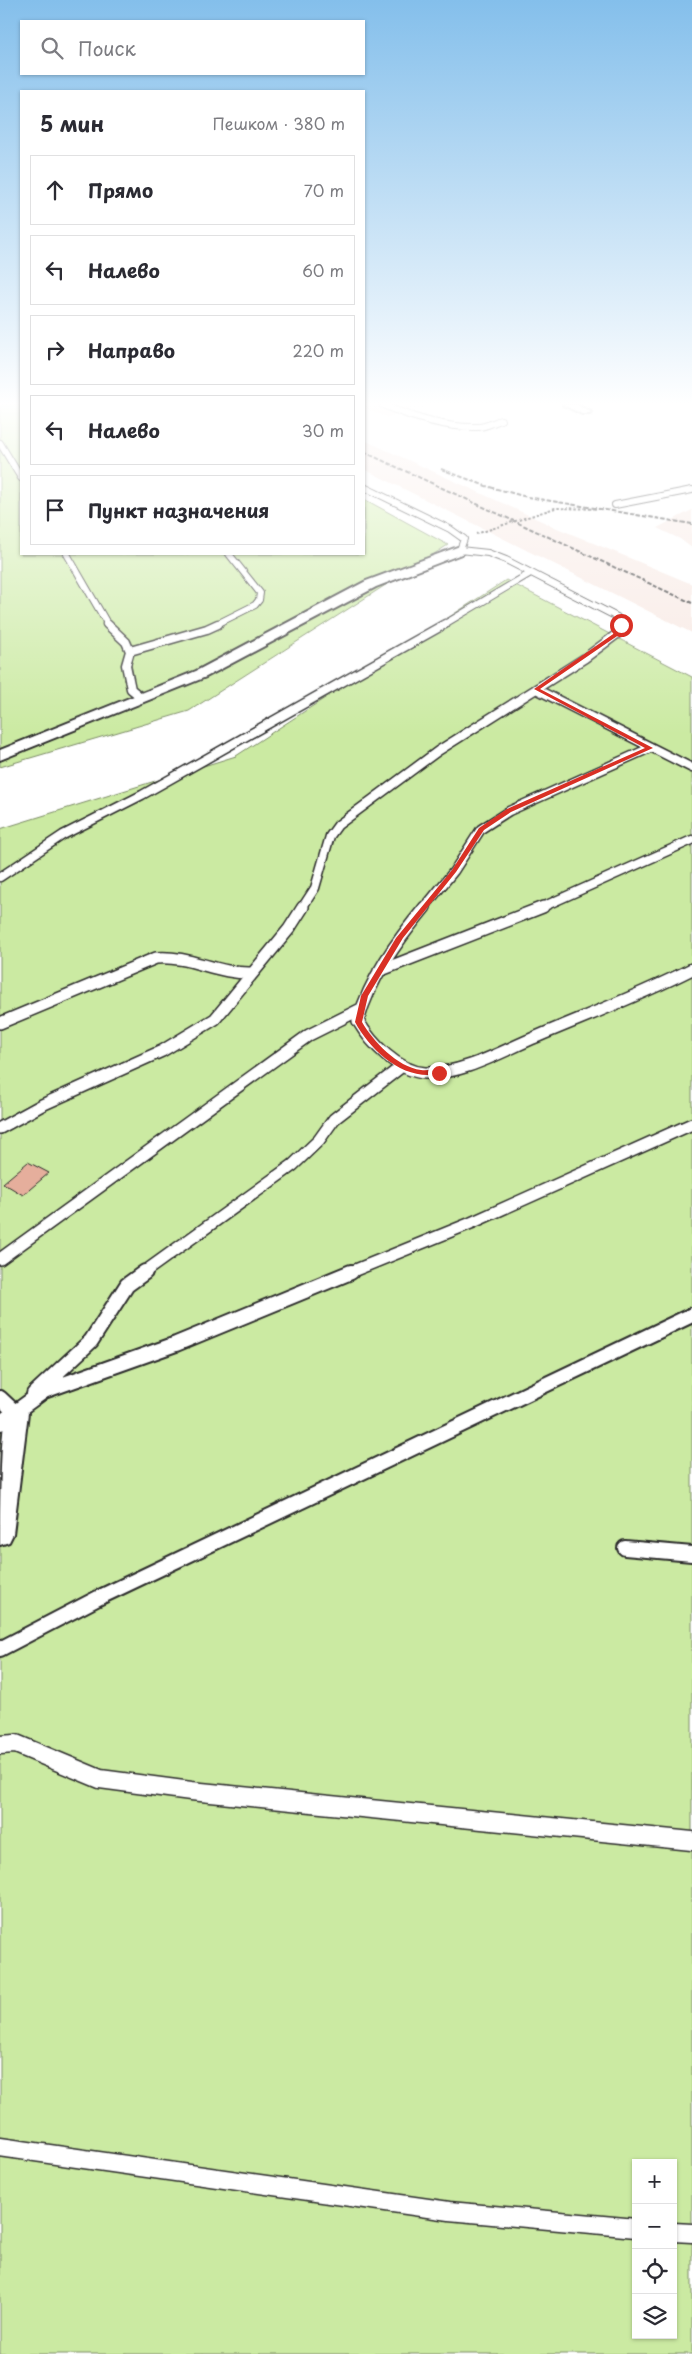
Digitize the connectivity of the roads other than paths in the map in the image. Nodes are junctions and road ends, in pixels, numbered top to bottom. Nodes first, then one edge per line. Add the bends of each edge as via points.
1 (422, 515) edge
2 (462, 545) junction
3 (68, 555) edge
4 (230, 555) edge
5 (529, 574) junction
6 (130, 651) junction
7 (536, 689) junction
8 (142, 698) junction
9 (650, 748) junction
10 (0, 754) edge
11 (692, 768) edge
12 (692, 840) edge
13 (0, 877) edge
14 (692, 969) edge
15 (380, 971) junction
16 (252, 973) junction
17 (361, 1009) junction
18 (0, 1023) edge
19 (400, 1067) junction
20 (692, 1124) edge
21 (0, 1128) edge
22 (0, 1260) edge
23 (692, 1316) edge
24 (5, 1412) edge
25 (0, 1534) edge
26 (625, 1548) dead end
27 (692, 1554) edge
28 (0, 1649) edge
29 (0, 1745) edge
30 (692, 1841) edge
31 (0, 2147) edge
32 (632, 2228) edge
33 (677, 2232) edge
34 (692, 2233) edge

1 - 2 lane via 450,528
2 - 5 lane via 506,560
2 - 8 street via 372,584 201,674
3 - 6 lane via 104,621 126,642
4 - 6 lane via 260,593 255,605 207,629
5 - 7 lane via 606,610 617,617 622,631
5 - 13 lane via 142,795 63,835
6 - 8 lane via 126,665 128,678 131,689
7 - 9 lane
7 - 16 lane via 438,751 338,824 330,836 315,888 289,930
8 - 10 street
9 - 11 lane
9 - 15 lane via 509,810 481,829 454,871 400,938
12 - 15 lane via 562,899
14 - 19 lane via 468,1065 439,1073 420,1073
15 - 17 lane
16 - 18 lane via 231,973 181,957 156,958
16 - 21 lane via 215,1019 207,1024 162,1051 42,1105
17 - 19 lane via 358,1022 366,1036
17 - 22 lane via 309,1035
19 - 24 lane via 334,1119 319,1140 293,1165 127,1284 91,1341 42,1385
20 - 24 lane via 471,1223 213,1329 44,1391
23 - 28 lane via 100,1597
24 - 25 street
26 - 27 lane
29 - 30 lane via 16,1744 100,1779 190,1791
31 - 32 lane via 449,2212
33 - 34 lane

